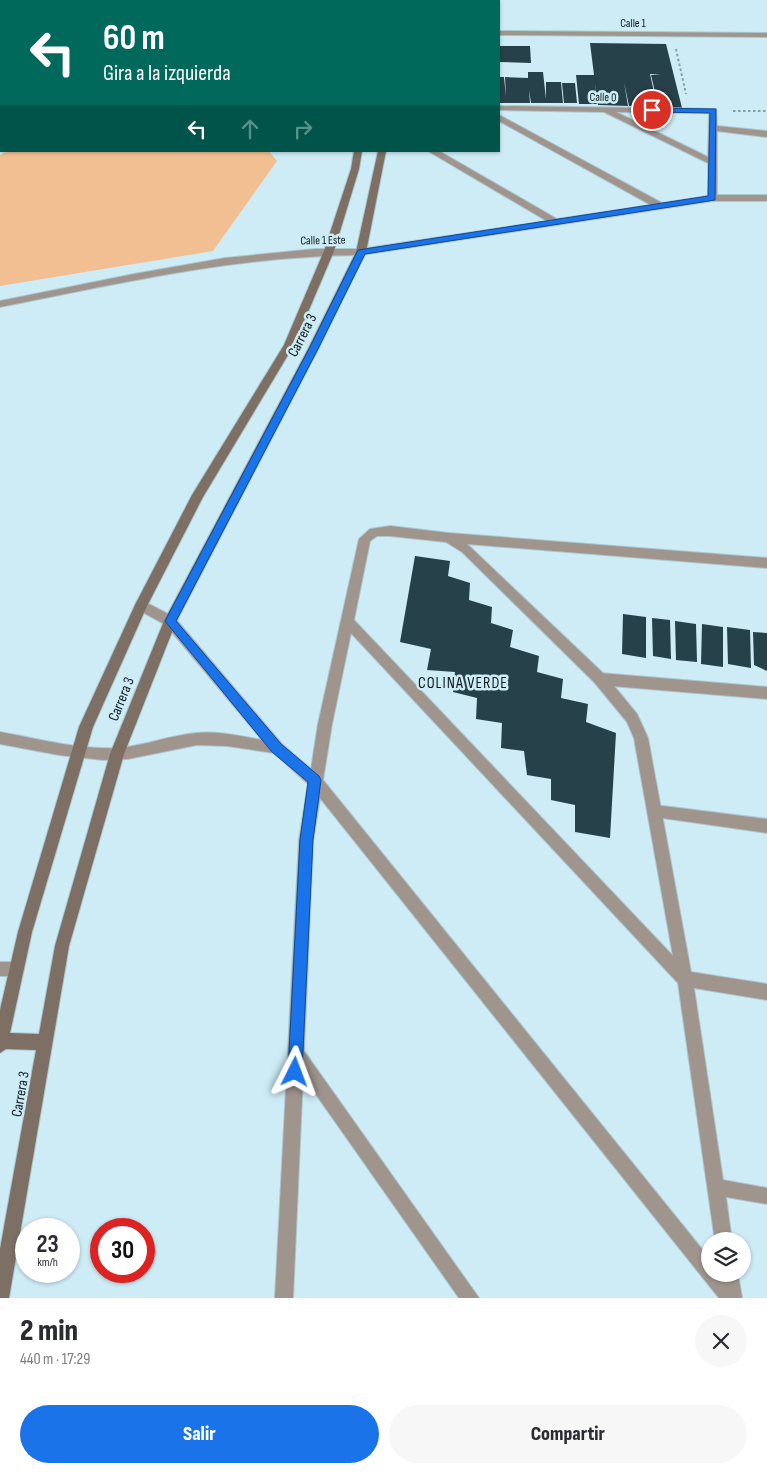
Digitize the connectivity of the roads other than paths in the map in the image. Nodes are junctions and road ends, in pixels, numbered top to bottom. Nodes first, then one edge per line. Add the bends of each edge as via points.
1 (500, 33) edge
2 (767, 35) edge
3 (500, 108) edge
4 (602, 109) junction
5 (500, 119) edge
6 (713, 128) junction
7 (767, 134) edge
8 (358, 152) edge
9 (382, 152) edge
10 (434, 152) edge
11 (712, 162) junction
12 (712, 198) junction
13 (767, 198) edge
14 (661, 206) junction
15 (556, 222) junction
16 (329, 251) junction
17 (361, 252) junction
18 (0, 304) edge
19 (449, 538) junction
20 (767, 563) edge
21 (141, 605) junction
22 (170, 621) junction
23 (347, 621) junction
24 (600, 679) junction
25 (767, 693) edge
26 (0, 738) edge
27 (277, 748) junction
28 (79, 751) junction
29 (117, 754) junction
30 (314, 780) junction
31 (655, 811) junction
32 (767, 826) edge
33 (0, 968) edge
34 (16, 969) junction
35 (685, 979) junction
36 (767, 992) edge
37 (45, 1042) junction
38 (0, 1043) edge
39 (296, 1053) junction
40 (716, 1187) junction
41 (767, 1196) edge
42 (723, 1232) edge
43 (4, 1254) edge
44 (701, 1263) edge
45 (717, 1282) edge
46 (730, 1282) edge
47 (0, 1298) edge
48 (284, 1298) edge
49 (470, 1298) edge
50 (731, 1298) edge

1 - 2 street, Calle 1
3 - 4 street, Calle 0
4 - 6 street, Calle 0 via 713,111
4 - 11 street
5 - 14 street
6 - 7 street
6 - 11 street
8 - 16 street, Carrera 3
9 - 17 street, Carrera 3
10 - 15 street
11 - 12 street
12 - 13 street, Calle 1 Este
12 - 14 street, Calle 1 Este
14 - 15 street, Calle 1 Este
15 - 17 street, Calle 1 Este
16 - 17 street, Calle 1 Este
16 - 18 street, Calle 1 Este via 224,260
16 - 21 street, Carrera 3 via 289,344 198,495
17 - 22 street, Carrera 3
19 - 20 street
19 - 23 street via 390,531 374,532 365,539
19 - 24 street via 466,549
21 - 22 street
21 - 28 street, Carrera 3 via 86,727
22 - 27 street
22 - 29 street, Carrera 3
23 - 30 street
23 - 35 street
24 - 25 street
24 - 31 street via 632,718 641,738
26 - 28 street
27 - 29 street via 222,739 196,739
27 - 30 street
28 - 29 street
28 - 34 street, Carrera 3
29 - 37 street, Carrera 3 via 62,946
30 - 39 street via 306,840
30 - 44 street
31 - 32 street
31 - 35 street
33 - 34 street
34 - 38 street, Carrera 3
35 - 36 street
35 - 40 street
37 - 38 street
37 - 43 street, Carrera 3
39 - 48 street
39 - 49 street
40 - 41 street
40 - 42 street
43 - 47 street, Carrera 3
45 - 50 street
46 - 50 street

